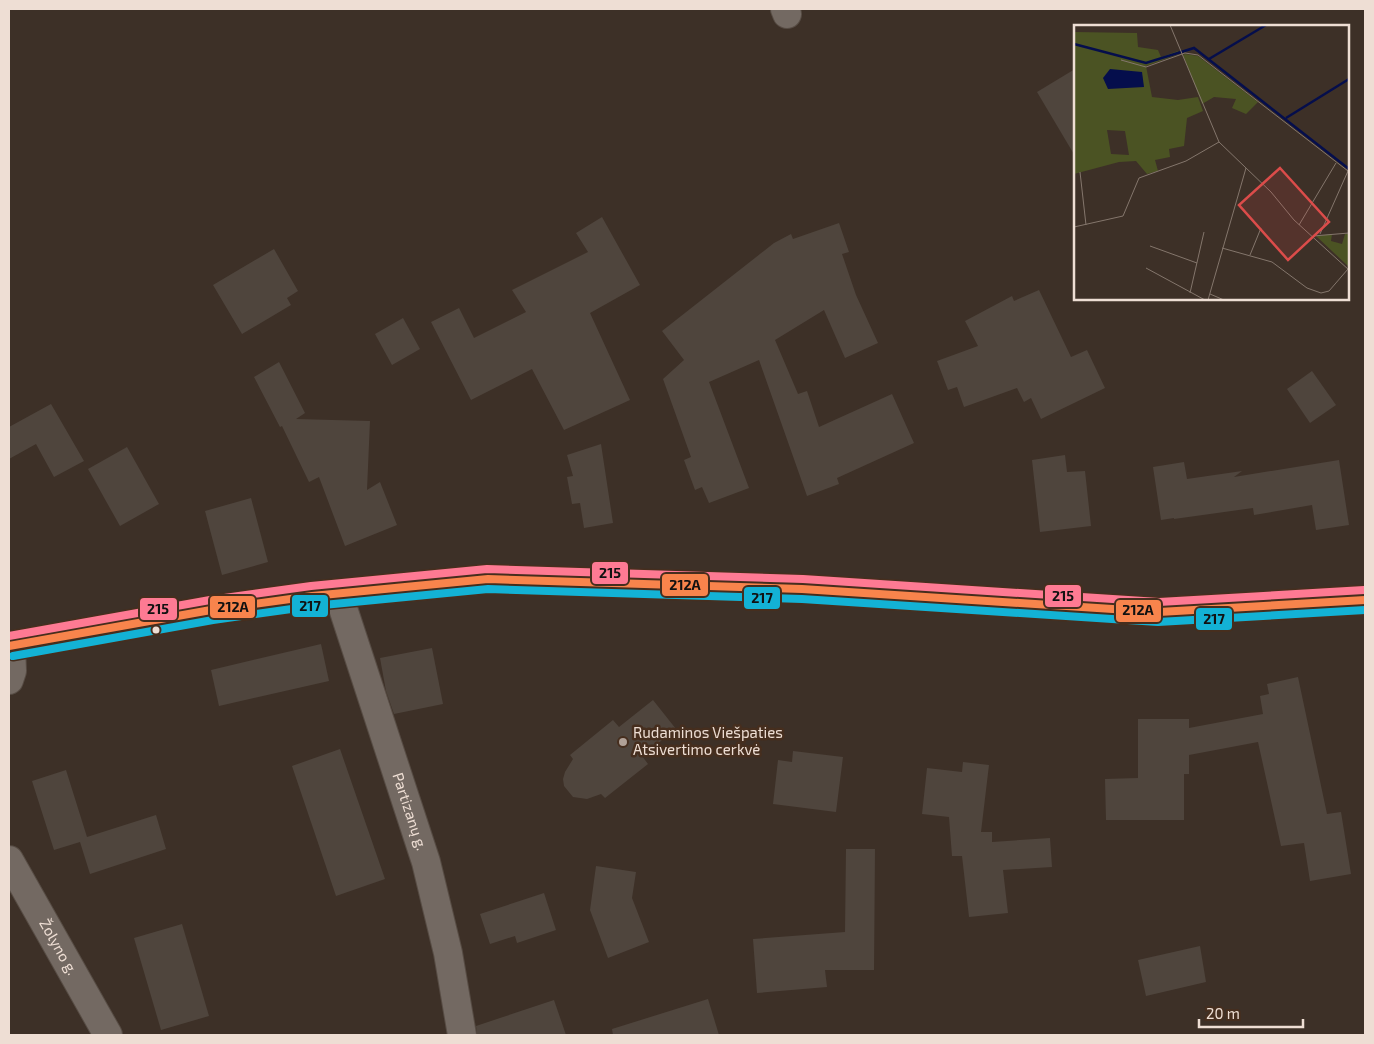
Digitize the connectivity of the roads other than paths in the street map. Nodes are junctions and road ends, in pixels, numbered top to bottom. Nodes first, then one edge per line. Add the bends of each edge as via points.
1 (338, 594) junction
2 (1365, 600) edge
3 (10, 646) edge
4 (9, 680) edge
5 (9, 860) edge
6 (108, 1035) edge
7 (462, 1035) edge

1 - 2 main road via 488,579 802,589 1159,612
1 - 3 main road via 211,610
1 - 7 street, Partizanų g. via 426,862 448,953
3 - 4 street via 12,671
5 - 6 street, Žolyno g.

